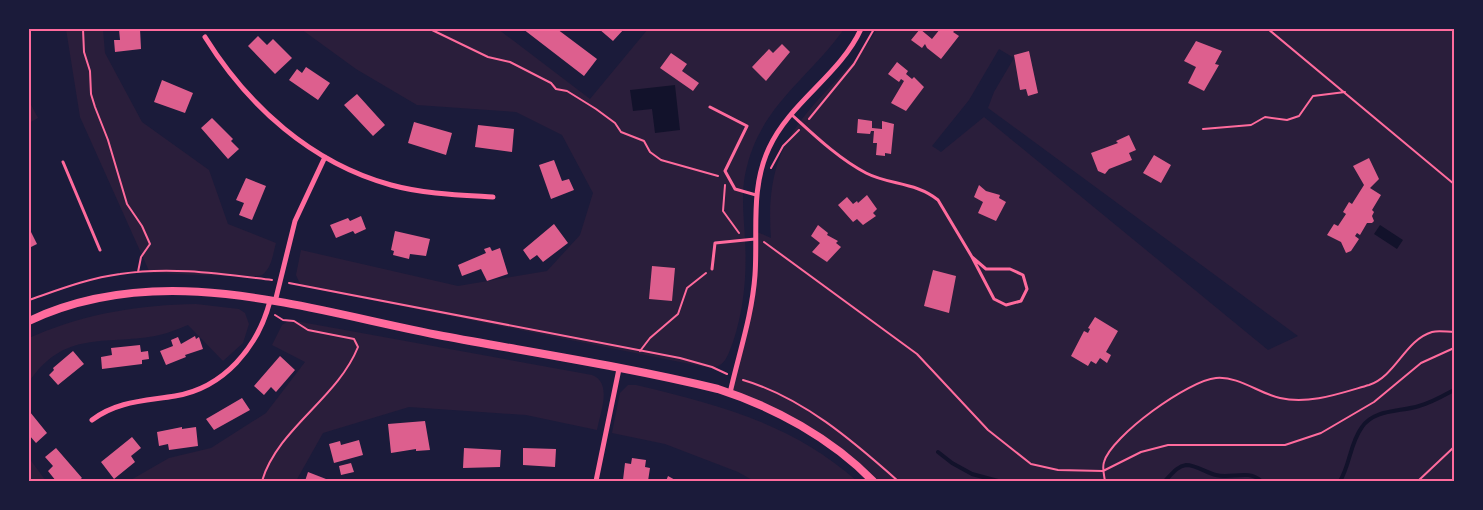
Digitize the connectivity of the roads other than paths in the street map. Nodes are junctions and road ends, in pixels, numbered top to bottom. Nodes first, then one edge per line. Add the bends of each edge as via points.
1 (862, 29) edge
2 (205, 38) dead end
3 (710, 107) dead end
4 (792, 115) junction
5 (325, 157) junction
6 (63, 162) dead end
7 (756, 195) junction
8 (493, 197) dead end
9 (755, 238) junction
10 (100, 250) dead end
11 (972, 257) junction
12 (712, 269) road end
13 (272, 302) junction
14 (29, 320) edge
15 (619, 369) junction
16 (730, 393) junction
17 (92, 420) dead end
18 (596, 481) edge
19 (873, 481) edge

1 - 4 street via 843,57
2 - 5 street via 230,75 256,105
3 - 7 lane via 747,126 726,171 735,189
4 - 7 street via 770,147 762,165
4 - 11 lane via 815,137 864,172 929,193 944,210
5 - 8 street via 391,185 452,195
5 - 13 street via 295,221
6 - 10 lane
7 - 9 street
9 - 12 lane via 715,243
9 - 16 street via 752,304 746,339
11 - 11 lane via 986,269 1010,269 1023,275 1027,289 1021,301 1006,306 994,298
13 - 14 street via 204,291 138,292 92,299
13 - 15 street
13 - 17 street via 258,336 246,353 218,378 185,394 125,403
15 - 16 street
15 - 18 street
16 - 19 street via 814,434

